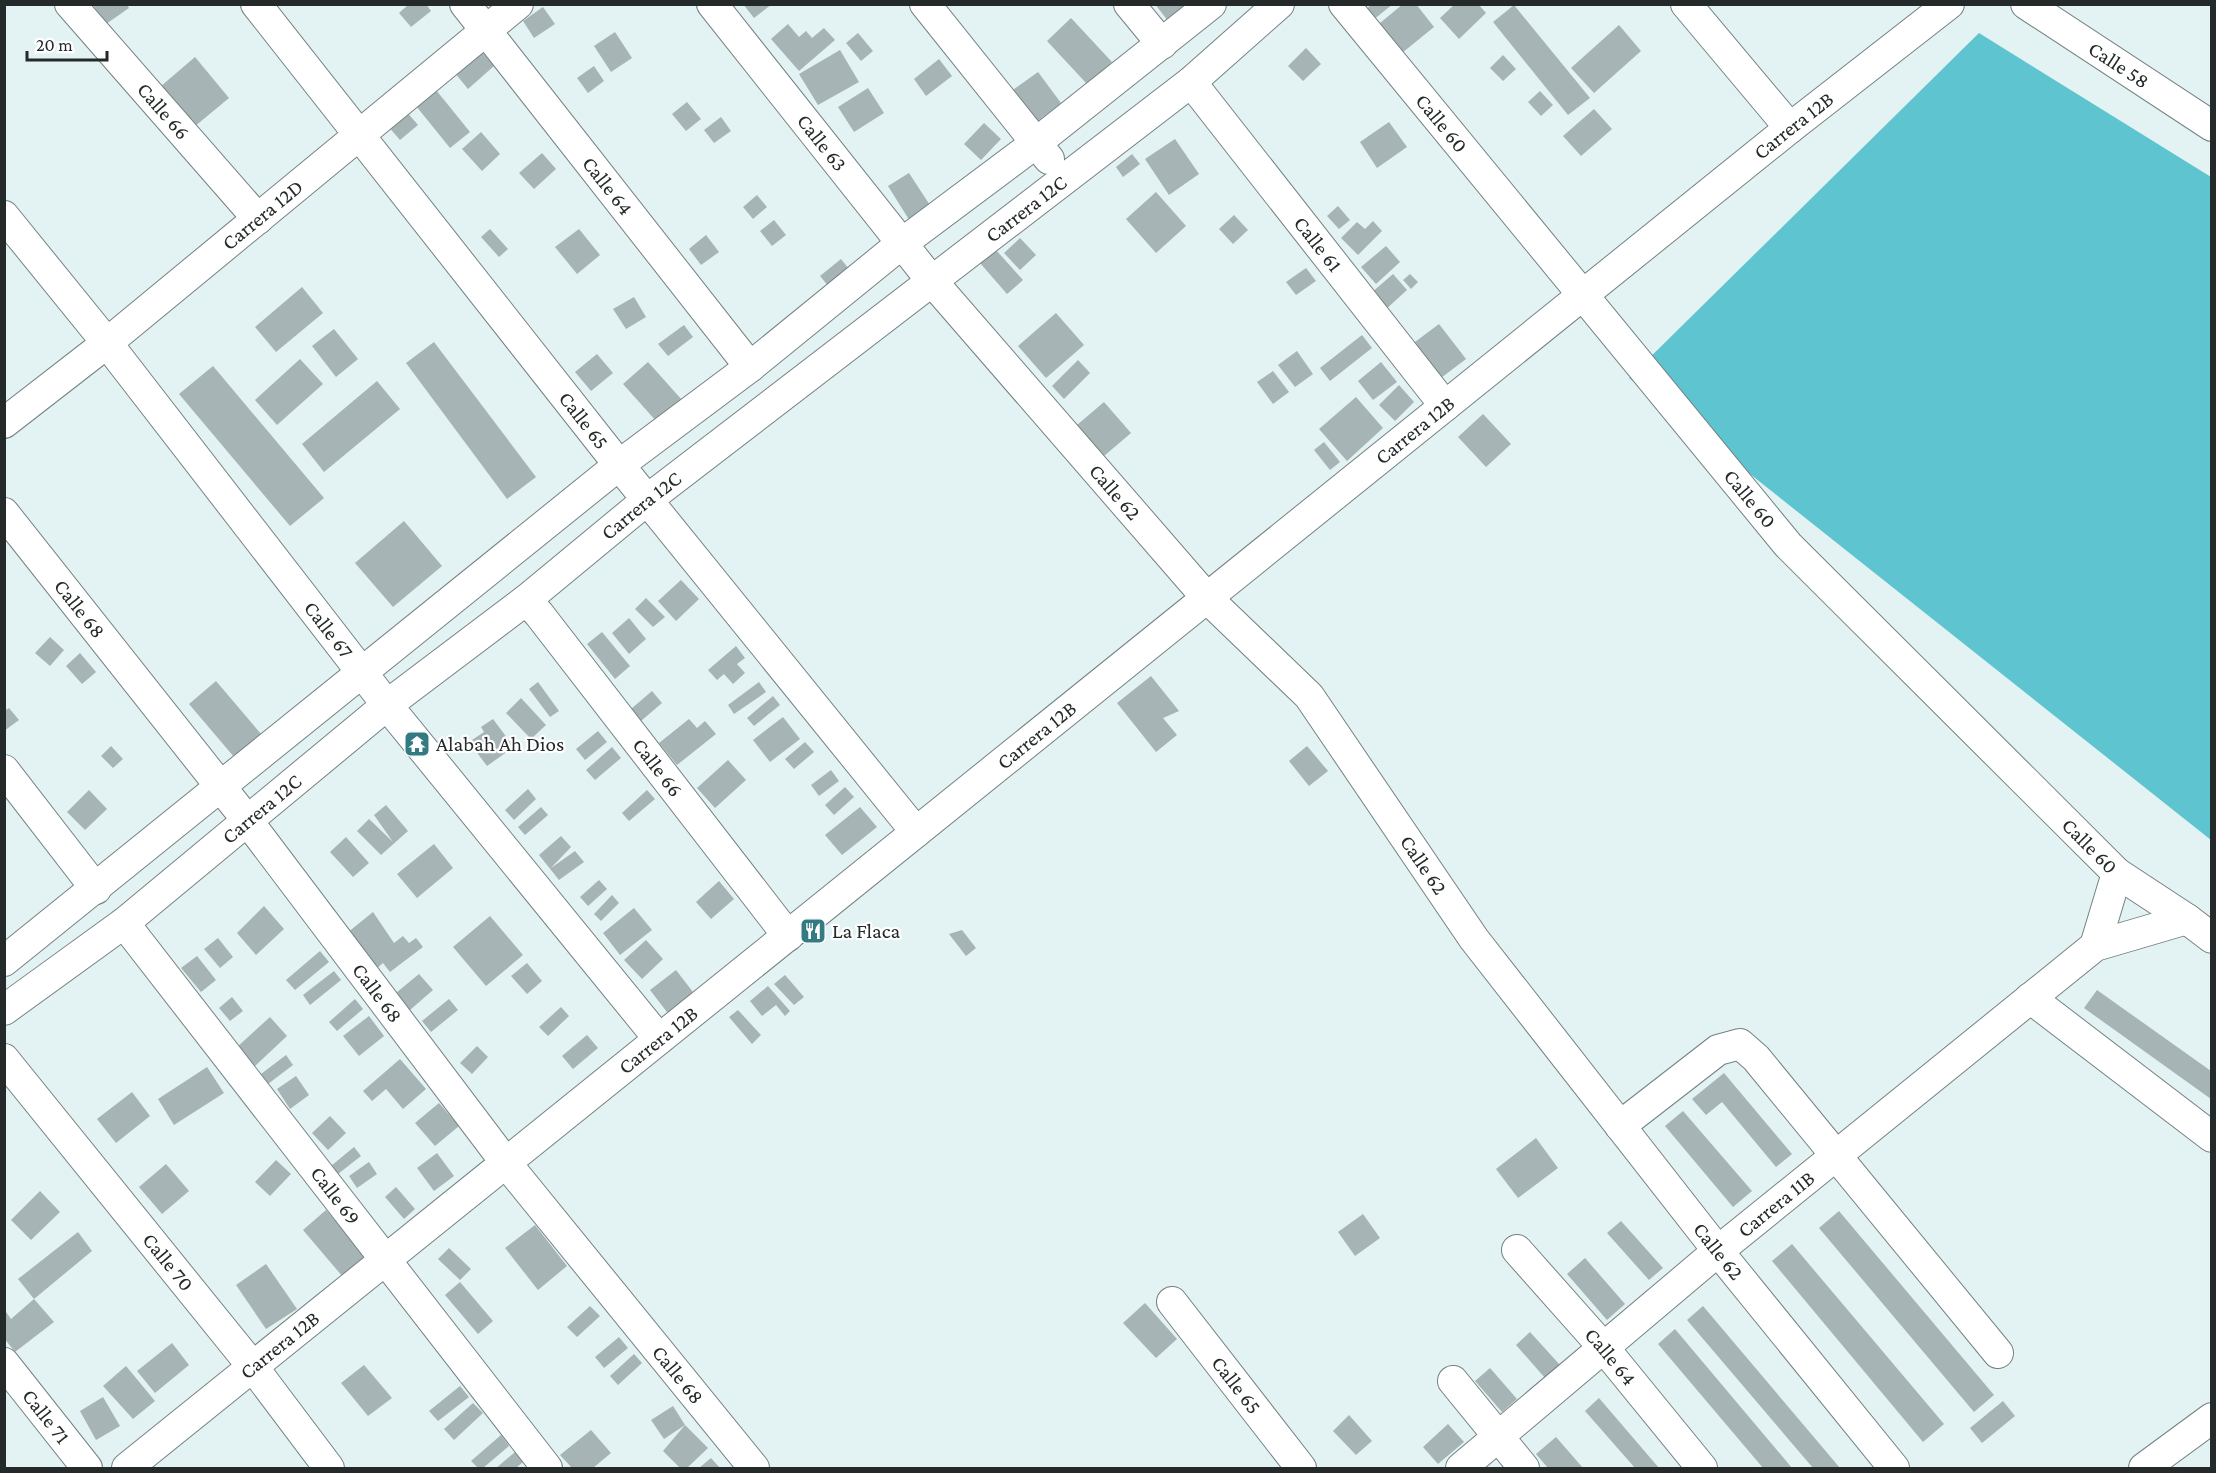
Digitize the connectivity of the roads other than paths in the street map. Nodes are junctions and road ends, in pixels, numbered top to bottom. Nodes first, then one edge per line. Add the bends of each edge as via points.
1 (70, 4) edge
2 (256, 4) edge
3 (465, 4) edge
4 (518, 4) edge
5 (712, 4) edge
6 (925, 4) edge
7 (1129, 4) edge
8 (1211, 4) edge
9 (1279, 4) edge
10 (1344, 4) edge
11 (1686, 4) edge
12 (1949, 4) edge
13 (2026, 4) edge
14 (484, 30) junction
15 (1162, 44) junction
16 (1191, 82) junction
17 (2211, 126) edge
18 (1790, 128) junction
19 (358, 137) junction
20 (1036, 143) junction
21 (1064, 177) junction
22 (4, 216) edge
23 (258, 219) junction
24 (901, 244) junction
25 (931, 280) junction
26 (1582, 295) junction
27 (107, 343) junction
28 (750, 367) junction
29 (1445, 406) junction
30 (4, 423) edge
31 (619, 465) junction
32 (647, 500) junction
33 (4, 513) edge
34 (1207, 598) junction
35 (526, 600) junction
36 (361, 672) junction
37 (387, 705) junction
38 (4, 770) edge
39 (219, 788) junction
40 (247, 820) junction
41 (916, 832) junction
42 (2117, 873) junction
43 (96, 888) junction
44 (2187, 919) junction
45 (124, 923) junction
46 (788, 936) junction
47 (2211, 938) edge
48 (2095, 946) junction
49 (4, 961) edge
50 (2030, 999) junction
51 (4, 1010) edge
52 (660, 1039) junction
53 (4, 1059) edge
54 (1620, 1126) junction
55 (2211, 1137) edge
56 (1835, 1154) junction
57 (506, 1163) junction
58 (1517, 1250) dead end
59 (1718, 1251) junction
60 (385, 1260) junction
61 (1172, 1302) dead end
62 (1604, 1348) junction
63 (1998, 1353) dead end
64 (4, 1363) edge
65 (253, 1367) junction
66 (1453, 1381) dead end
67 (2211, 1418) edge
68 (1498, 1437) junction
69 (87, 1468) edge
70 (127, 1468) edge
71 (329, 1468) edge
72 (547, 1468) edge
73 (754, 1468) edge
74 (1301, 1468) edge
75 (1461, 1468) edge
76 (1524, 1468) edge
77 (1701, 1468) edge
78 (1894, 1468) edge
79 (2144, 1468) edge

1 - 23 street, Calle 66
2 - 19 street, Calle 65
3 - 14 street, Calle 64
4 - 14 street, Carrera 12D
5 - 24 street, Calle 63
6 - 20 street
7 - 15 street
8 - 15 street, Carrera 12C
9 - 16 street, Carrera 12C
10 - 26 street, Calle 60
11 - 18 street
12 - 18 street, Carrera 12B
13 - 17 street, Calle 58
14 - 19 street, Carrera 12D
14 - 28 street, Calle 64
15 - 20 street, Carrera 12C
16 - 21 street, Carrera 12C
16 - 29 street, Calle 61
18 - 26 street, Carrera 12B
19 - 23 street, Carrera 12D
19 - 31 street, Calle 65
20 - 21 street
20 - 24 street, Carrera 12C
21 - 25 street, Carrera 12C
22 - 27 street, Calle 67
23 - 27 street, Carrera 12D
24 - 25 street, Calle 63
24 - 28 street, Carrera 12C
25 - 32 street, Carrera 12C
25 - 34 street, Calle 62
26 - 29 street, Carrera 12B
26 - 42 street, Calle 60 via 1788,545
27 - 30 street, Carrera 12D
27 - 36 street, Calle 67
28 - 31 street, Carrera 12C
29 - 34 street, Carrera 12B
31 - 32 street, Calle 65
31 - 36 street, Carrera 12C
32 - 35 street, Carrera 12C
32 - 41 street, Calle 65
33 - 39 street, Calle 68
34 - 41 street, Carrera 12B
34 - 54 street, Calle 62 via 1309,696 1474,939
35 - 37 street, Carrera 12C
35 - 46 street, Calle 66
36 - 37 street, Calle 67
36 - 39 street, Carrera 12C
37 - 40 street, Carrera 12C
37 - 52 street, Calle 67
38 - 43 street
39 - 40 street, Calle 68
39 - 43 street, Carrera 12C
40 - 45 street, Carrera 12C
40 - 57 street, Calle 68
41 - 46 street, Carrera 12B
42 - 44 street, Calle 60
42 - 48 street
43 - 49 street, Carrera 12C
44 - 47 street, Calle 60
44 - 48 street, Carrera 11B
45 - 51 street, Carrera 12C
45 - 60 street, Calle 69
46 - 52 street, Carrera 12B
48 - 50 street, Carrera 11B
50 - 55 street
50 - 56 street, Carrera 11B
52 - 57 street, Carrera 12B
53 - 65 street, Calle 70
54 - 56 street via 1718,1050 1740,1044
54 - 59 street, Calle 62
56 - 59 street, Carrera 11B
56 - 63 street
57 - 60 street, Carrera 12B
57 - 73 street, Calle 68
58 - 62 street, Calle 64
59 - 62 street, Carrera 11B
59 - 78 street, Calle 62
60 - 65 street, Carrera 12B
60 - 72 street, Calle 69
61 - 74 street, Calle 65
62 - 68 street, Carrera 11B
62 - 77 street, Calle 64
64 - 69 street, Calle 71
65 - 70 street, Carrera 12B
65 - 71 street, Calle 70
66 - 68 street
67 - 79 street
68 - 75 street, Carrera 11B
68 - 76 street

